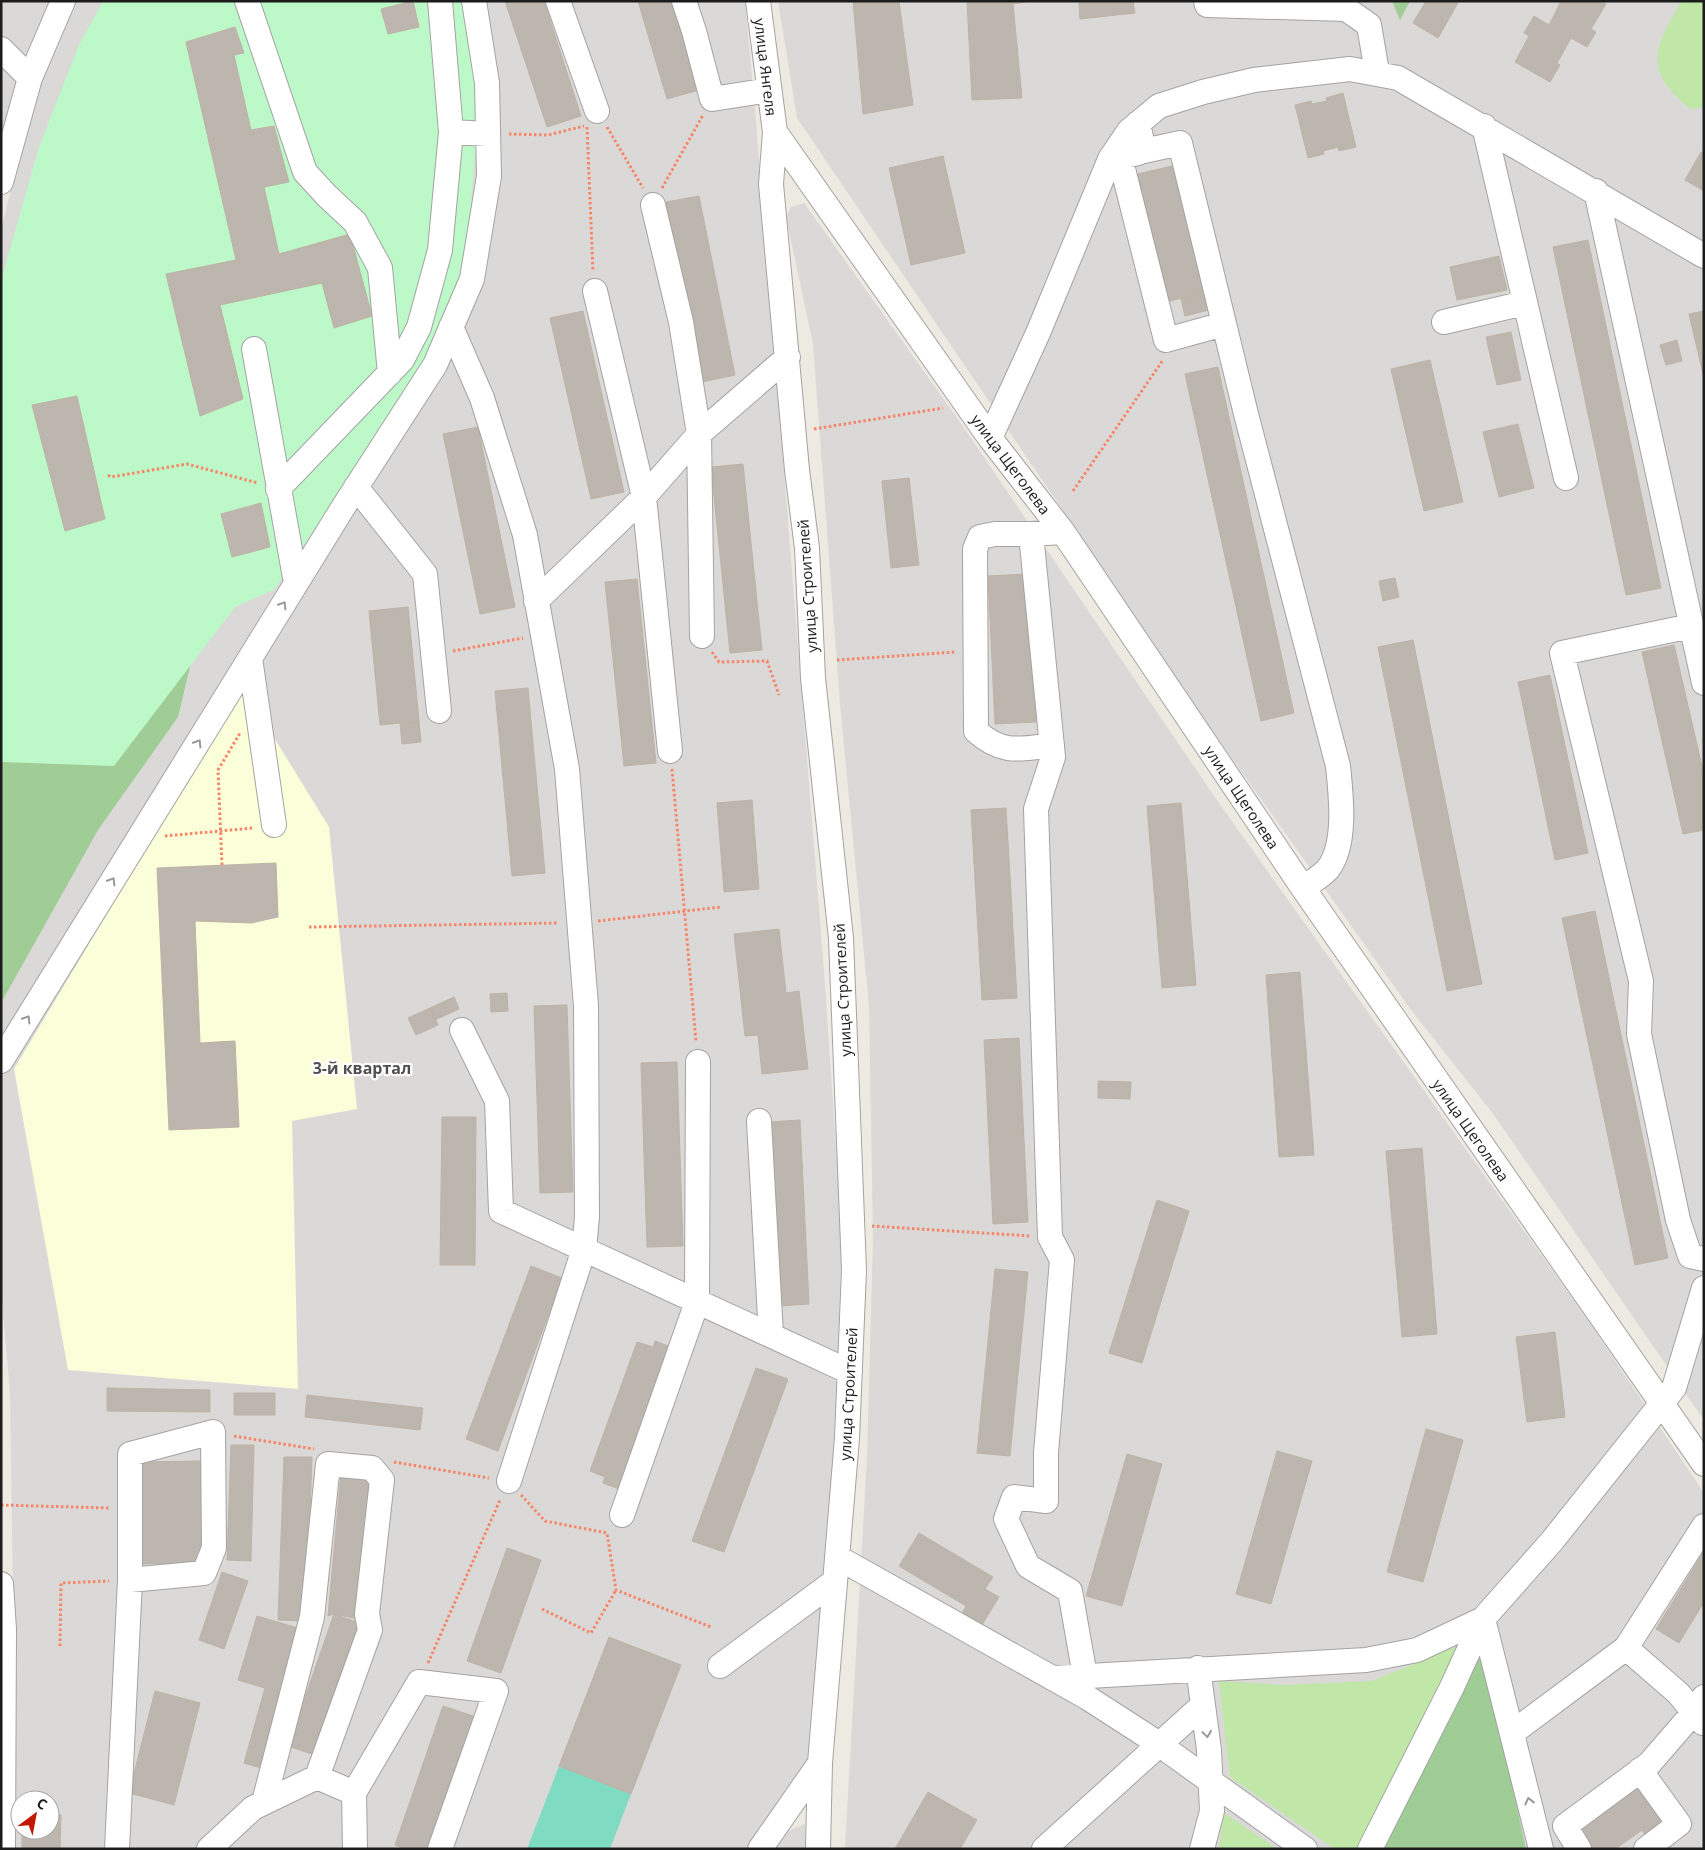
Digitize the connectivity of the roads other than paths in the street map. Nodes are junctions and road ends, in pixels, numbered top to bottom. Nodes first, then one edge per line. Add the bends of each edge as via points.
1 (63, 1) edge
2 (246, 1) edge
3 (440, 1) edge
4 (474, 1) edge
5 (558, 1) edge
6 (684, 1) edge
7 (758, 1) edge
8 (1206, 1) edge
9 (1, 49) edge
10 (1377, 72) junction
11 (30, 78) junction
12 (768, 90) junction
13 (597, 110) road end
14 (1138, 123) junction
15 (1484, 126) junction
16 (451, 132) junction
17 (775, 132) junction
18 (488, 134) junction
19 (1144, 151) junction
20 (1, 182) edge
21 (1596, 191) junction
22 (653, 205) road end
23 (1704, 256) edge
24 (595, 291) road end
25 (1526, 303) junction
26 (1444, 322) dead end
27 (1224, 324) junction
28 (451, 327) junction
29 (254, 349) dead end
30 (788, 357) junction
31 (390, 373) junction
32 (699, 434) junction
33 (990, 438) junction
34 (1566, 478) dead end
35 (356, 487) junction
36 (278, 489) junction
37 (644, 497) junction
38 (1063, 532) junction
39 (1031, 534) junction
40 (296, 583) junction
41 (536, 601) junction
42 (1691, 626) junction
43 (702, 636) dead end
44 (250, 658) junction
45 (1704, 683) edge
46 (438, 711) dead end
47 (1052, 745) junction
48 (670, 751) road end
49 (274, 825) road end
50 (1303, 888) junction
51 (462, 1030) dead end
52 (1, 1061) edge
53 (698, 1062) road end
54 (759, 1121) dead end
55 (584, 1249) junction
56 (1704, 1259) edge
57 (1704, 1288) edge
58 (697, 1302) junction
59 (771, 1335) junction
60 (850, 1372) junction
61 (1662, 1405) junction
62 (1704, 1464) edge
63 (508, 1481) road end
64 (622, 1515) dead end
65 (1704, 1526) edge
66 (837, 1557) junction
67 (130, 1580) junction
68 (835, 1581) junction
69 (1, 1584) edge
70 (1483, 1619) junction
71 (1626, 1648) junction
72 (720, 1666) dead end
73 (1198, 1668) junction
74 (1085, 1676) junction
75 (1054, 1678) junction
76 (1203, 1705) junction
77 (1700, 1711) edge
78 (2, 1713) edge
79 (1512, 1733) junction
80 (1158, 1744) junction
81 (820, 1763) junction
82 (1640, 1770) junction
83 (317, 1777) junction
84 (1210, 1782) junction
85 (354, 1793) junction
86 (264, 1802) junction
87 (3, 1849) edge
88 (117, 1849) edge
89 (209, 1849) edge
90 (355, 1849) edge
91 (440, 1849) edge
92 (760, 1849) edge
93 (818, 1849) edge
94 (1044, 1849) edge
95 (1202, 1849) edge
96 (1305, 1849) edge
97 (1370, 1849) edge
98 (1541, 1849) edge
99 (1579, 1849) edge
100 (1646, 1849) edge

1 - 11 street
2 - 31 street via 305,172 355,222 380,268
3 - 16 street
4 - 18 street via 487,83
5 - 13 street
6 - 12 street via 712,99
7 - 12 street, улица Янгеля
8 - 10 street via 1207,5 1256,8 1346,9 1369,24
9 - 11 street
10 - 14 street via 1350,69 1254,80 1159,106
10 - 15 street via 1398,78
11 - 20 street
12 - 17 street, улица Янгеля
14 - 19 street
14 - 33 street via 1110,159 1038,333
15 - 21 street
15 - 25 street
16 - 18 street
16 - 31 street via 440,250 419,327 402,360
17 - 30 street, улица Строителей via 771,184
17 - 33 street, улица Щеголева
18 - 28 street via 489,176 472,279
19 - 27 street via 1180,143
19 - 27 street via 1120,157 1166,340
21 - 23 street
21 - 42 street
22 - 32 street via 681,322
24 - 37 street
25 - 26 street
25 - 34 street
27 - 50 street via 1338,766 1342,805 1338,848 1328,868
28 - 35 street via 435,365
28 - 41 street via 482,398 525,535
29 - 36 street
30 - 32 street
30 - 60 street, улица Строителей via 807,548 813,678 841,938 854,1270
31 - 36 street
32 - 37 street
32 - 43 street
33 - 38 street, улица Щеголева
35 - 40 street
35 - 46 street via 424,574
36 - 40 street
37 - 41 street
37 - 48 street
38 - 39 street
38 - 50 street, улица Щеголева
39 - 47 street
39 - 47 street via 980,537 975,548 976,731 987,741 1010,750
44 -> 40 street
41 - 55 street via 567,769 586,1006 587,1217
42 - 45 street
42 - 56 street via 1562,653 1641,980 1639,1034 1678,1220 1690,1256
44 - 49 street
52 -> 44 street
47 - 74 street via 1053,757 1036,809 1050,1237 1062,1260 1046,1453 1046,1501 1014,1497 1006,1520 1028,1566 1070,1591
50 - 61 street, улица Щеголева
51 - 55 street via 497,1101 501,1211
53 - 58 street
54 - 59 street
55 - 58 street
55 - 63 street
57 - 61 street via 1674,1388
58 - 59 street
58 - 64 street
59 - 60 street
60 - 66 street, улица Строителей
61 - 62 street, улица Щеголева
61 - 70 street via 1552,1541
65 - 71 street
66 - 68 street, улица Строителей
66 - 75 street
67 - 67 street via 204,1573 214,1548 214,1432 130,1454
67 - 88 street
68 - 72 street
68 - 81 street, улица Строителей
69 - 78 street via 4,1628
70 - 73 street via 1417,1650 1366,1660
70 - 79 street
70 - 97 street
71 - 77 street
71 - 79 street
73 - 74 street
73 - 76 street
74 - 75 street
75 - 80 street
76 - 80 street
76 -> 84 street
77 - 82 street
78 - 87 street
98 -> 79 street
80 - 84 street
80 - 94 street
81 - 92 street
81 - 93 street, улица Строителей
82 - 99 street via 1565,1826
82 - 100 street via 1679,1824
83 - 85 street
83 - 86 street
83 - 86 street via 370,1630 367,1614 382,1480 372,1468 328,1464 312,1617
84 - 95 street via 1212,1811
84 - 96 street
85 - 90 street
85 - 91 street via 420,1682 496,1691
86 - 89 street

